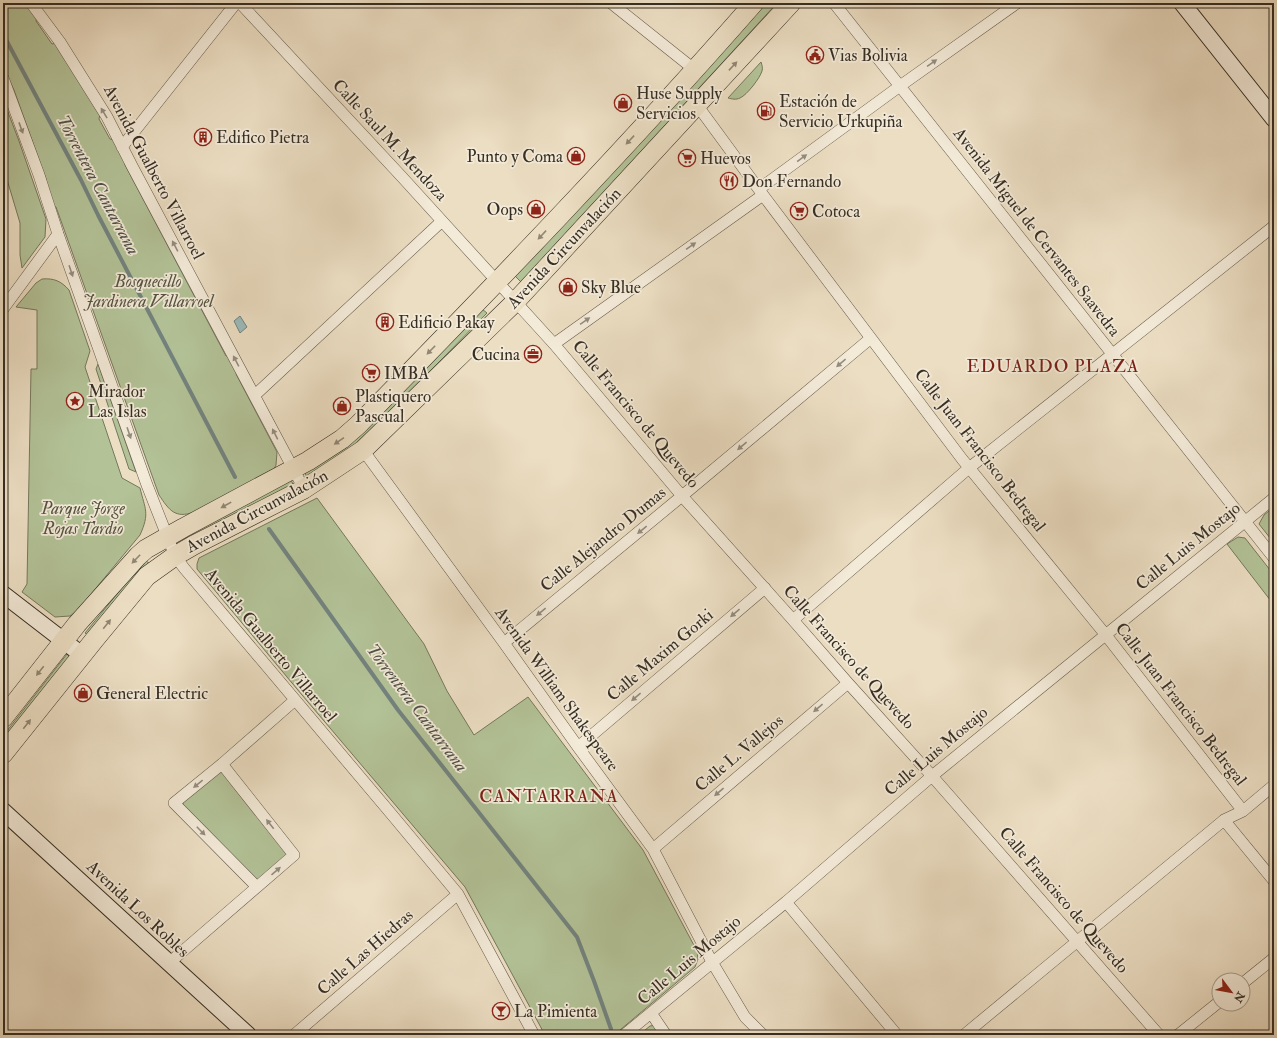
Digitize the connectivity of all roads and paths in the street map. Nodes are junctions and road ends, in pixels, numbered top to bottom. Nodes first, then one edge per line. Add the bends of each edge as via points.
1 (31, 3) edge
2 (236, 3) edge
3 (240, 3) edge
4 (611, 3) edge
5 (754, 3) edge
6 (791, 3) edge
7 (834, 3) edge
8 (1018, 3) edge
9 (1182, 3) edge
10 (695, 70) junction
11 (3, 78) edge
12 (900, 86) junction
13 (697, 105) junction
14 (1274, 119) edge
15 (122, 147) junction
16 (761, 192) junction
17 (442, 221) junction
18 (1274, 226) edge
19 (58, 234) junction
20 (498, 282) junction
21 (514, 302) junction
22 (3, 309) edge
23 (871, 338) junction
24 (554, 344) junction
25 (1112, 355) junction
26 (255, 395) junction
27 (363, 450) junction
28 (293, 468) junction
29 (969, 468) junction
30 (304, 489) junction
31 (682, 496) junction
32 (1274, 498) edge
33 (1246, 521) junction
34 (167, 537) junction
35 (175, 556) junction
36 (1274, 558) edge
37 (765, 588) junction
38 (3, 594) edge
39 (793, 620) junction
40 (1105, 634) junction
41 (64, 640) junction
42 (504, 643) junction
43 (82, 655) junction
44 (848, 683) junction
45 (295, 700) junction
46 (3, 718) edge
47 (578, 747) junction
48 (3, 754) edge
49 (222, 764) junction
50 (932, 776) junction
51 (1274, 785) edge
52 (3, 811) edge
53 (1243, 811) junction
54 (1224, 820) junction
55 (652, 849) junction
56 (1274, 881) edge
57 (257, 887) junction
58 (458, 894) junction
59 (786, 902) junction
60 (1077, 941) junction
61 (1274, 958) edge
62 (712, 962) junction
63 (169, 963) junction
64 (1251, 977) edge
65 (1211, 1008) edge
66 (651, 1013) junction
67 (248, 1035) edge
68 (294, 1035) edge
69 (534, 1035) edge
70 (624, 1035) edge
71 (666, 1035) edge
72 (763, 1035) edge
73 (897, 1035) edge
74 (964, 1035) edge
75 (1159, 1035) edge
76 (1178, 1035) edge

15 -> 1 street, Avenida Gualberto Villarroel via 107,117 60,42
2 - 15 street
3 - 17 street, Calle Saul M. Mendoza
4 - 10 street
5 - 10 highway, Avenida Circunvalación
13 -> 6 highway, Avenida Circunvalación
7 - 12 street, Avenida Miguel de Cervantes Saavedra
12 -> 8 street
9 - 14 main road
10 -> 20 highway, Avenida Circunvalación
11 -> 19 street, Avenida Gualberto Villarroel via 39,174
16 -> 12 street
12 - 25 street, Avenida Miguel de Cervantes Saavedra
13 - 16 street, Calle Juan Francisco Bedregal
13 - 21 highway, Avenida Circunvalación
26 -> 15 street, Avenida Gualberto Villarroel
16 - 23 street, Calle Juan Francisco Bedregal
24 -> 16 street
17 - 20 street, Calle Saul M. Mendoza
17 - 26 street
18 - 25 street
19 - 22 street
19 -> 34 street, Avenida Gualberto Villarroel
20 - 21 street, Calle Saul M. Mendoza
20 -> 28 highway, Avenida Circunvalación via 358,425 342,439
21 - 24 street, Calle Francisco de Quevedo
21 - 27 highway, Avenida Circunvalación
23 - 29 street, Calle Juan Francisco Bedregal
23 -> 31 street, Calle Alejandro Dumas
24 - 31 street, Calle Francisco de Quevedo
25 - 29 street
25 - 33 street, Avenida Miguel de Cervantes Saavedra
28 -> 26 street, Avenida Gualberto Villarroel
27 - 30 highway, Avenida Circunvalación
27 - 42 street, Avenida William Shakespeare
28 - 30 street, Avenida Gualberto Villarroel
28 -> 34 highway, Avenida Circunvalación
29 - 39 street
29 - 40 street, Calle Juan Francisco Bedregal
30 - 35 highway, Avenida Circunvalación
31 - 37 street, Calle Francisco de Quevedo
31 -> 42 street, Calle Alejandro Dumas
32 - 33 street, Calle Luis Mostajo
33 - 36 street, Avenida Miguel de Cervantes Saavedra
33 - 40 street, Calle Luis Mostajo
34 - 35 street, Avenida Gualberto Villarroel
34 -> 41 highway, Avenida Circunvalación via 138,556
43 -> 35 highway, Avenida Circunvalación via 147,576
35 - 45 street, Avenida Gualberto Villarroel
37 - 39 street, Calle Francisco de Quevedo
37 -> 47 street, Calle Maxim Gorki
38 - 41 main road
39 - 44 street, Calle Francisco de Quevedo
40 - 50 street, Calle Luis Mostajo
40 - 53 street, Calle Juan Francisco Bedregal
41 - 43 main road
41 -> 46 highway, Avenida Circunvalación
42 - 47 street, Avenida William Shakespeare
48 -> 43 highway, Avenida Circunvalación
44 - 50 street, Calle Francisco de Quevedo
44 -> 55 street, Calle L. Vallejos
45 - 49 street
45 - 58 street, Avenida Gualberto Villarroel
47 - 55 street, Avenida William Shakespeare
57 -> 49 street via 294,855
49 -> 57 street via 174,803
50 - 59 street, Calle Luis Mostajo
50 - 60 street, Calle Francisco de Quevedo
51 - 53 street
52 - 63 main road, Avenida Los Robles
53 - 54 street
54 - 56 street
54 - 60 street
55 - 62 street, Avenida William Shakespeare
57 - 63 street
58 - 68 street, Calle Las Hiedras
58 - 69 street, Avenida Gualberto Villarroel
59 - 62 street, Calle Luis Mostajo
59 - 73 street
60 - 74 street
60 - 75 street, Calle Francisco de Quevedo
61 - 64 street
62 - 66 street, Calle Luis Mostajo
62 - 72 street, Avenida William Shakespeare via 745,1017
63 - 67 main road, Avenida Los Robles
65 - 76 street
66 - 70 street, Calle Luis Mostajo
66 - 71 street

